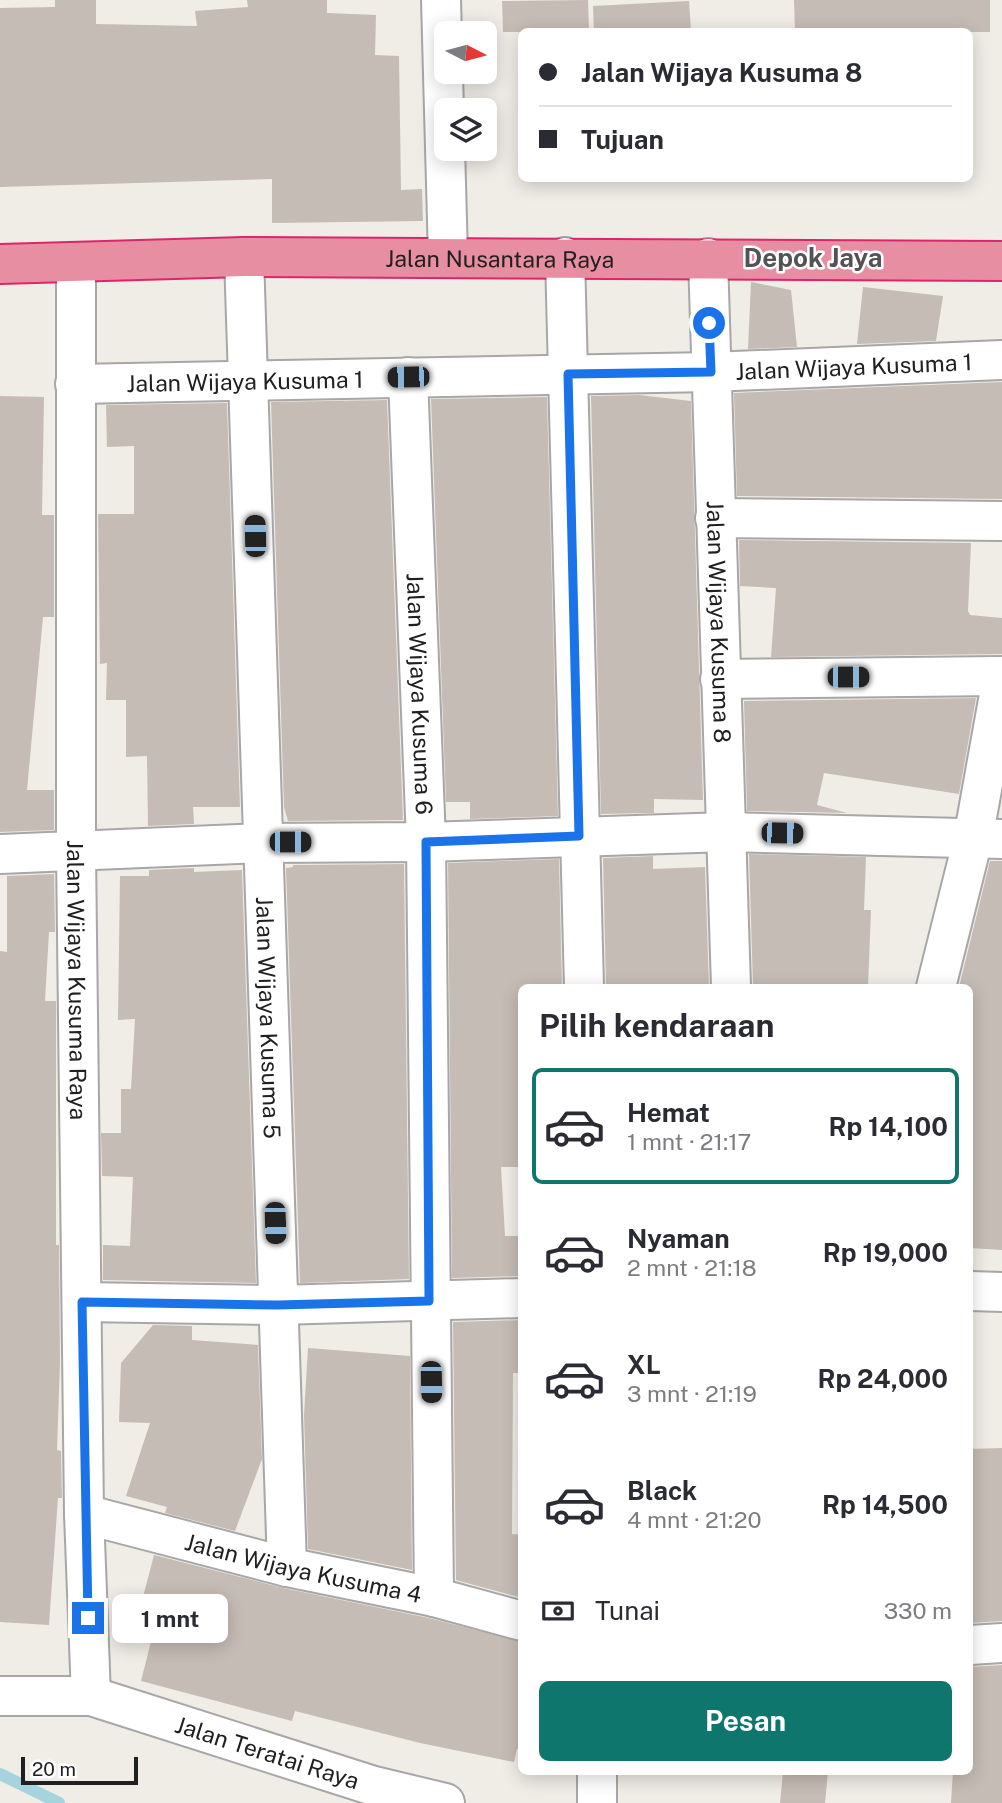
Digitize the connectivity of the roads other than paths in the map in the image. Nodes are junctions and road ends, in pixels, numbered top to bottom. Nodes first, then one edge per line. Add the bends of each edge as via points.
1 (441, 0) edge
2 (244, 257) junction
3 (448, 257) junction
4 (565, 257) junction
5 (708, 258) junction
6 (1002, 261) edge
7 (76, 262) junction
8 (0, 264) edge
9 (1002, 360) edge
10 (711, 372) junction
11 (568, 374) junction
12 (408, 377) junction
13 (250, 380) junction
14 (75, 384) junction
15 (715, 518) junction
16 (1002, 521) edge
17 (1002, 677) edge
18 (720, 679) junction
19 (727, 832) junction
20 (579, 836) junction
21 (988, 839) edge
22 (426, 842) junction
23 (262, 843) junction
24 (76, 852) junction
25 (0, 854) edge
26 (584, 984) edge
27 (731, 984) edge
28 (937, 984) edge
29 (973, 1292) edge
30 (1002, 1292) edge
31 (518, 1298) edge
32 (429, 1301) junction
33 (82, 1302) junction
34 (278, 1305) junction
35 (84, 1514) junction
36 (287, 1567) junction
37 (434, 1597) junction
38 (518, 1620) edge
39 (1002, 1643) edge
40 (973, 1644) edge
41 (0, 1696) edge
42 (92, 1696) junction
43 (597, 1775) edge
44 (445, 1803) edge
45 (597, 1803) edge

1 - 3 street
2 - 3 highway, Jalan Nusantara Raya
2 - 7 highway, Jalan Nusantara Raya
2 - 13 street, Jalan Wijaya Kusuma 5
3 - 4 highway, Jalan Nusantara Raya
4 - 5 highway, Jalan Nusantara Raya
4 - 11 street
5 - 6 highway, Jalan Nusantara Raya
5 - 10 street, Jalan Wijaya Kusuma 8
7 - 8 highway, Jalan Nusantara Raya
7 - 14 street, Jalan Wijaya Kusuma Raya
9 - 10 street, Jalan Wijaya Kusuma 1
10 - 11 street, Jalan Wijaya Kusuma 1
10 - 15 street, Jalan Wijaya Kusuma 8
11 - 12 street, Jalan Wijaya Kusuma 1
11 - 20 street
12 - 13 street, Jalan Wijaya Kusuma 1
12 - 22 street, Jalan Wijaya Kusuma 6
13 - 14 street, Jalan Wijaya Kusuma 1
13 - 23 street, Jalan Wijaya Kusuma 5
14 - 24 street, Jalan Wijaya Kusuma Raya
15 - 16 street
15 - 18 street, Jalan Wijaya Kusuma 8
17 - 18 street
17 - 21 street
18 - 19 street, Jalan Wijaya Kusuma 8
19 - 20 street
19 - 21 street
19 - 27 street, Jalan Wijaya Kusuma 8
20 - 22 street
20 - 26 street
21 - 28 street
22 - 23 street
22 - 32 street, Jalan Wijaya Kusuma 6
23 - 24 street
23 - 34 street, Jalan Wijaya Kusuma 5
24 - 25 street
24 - 33 street, Jalan Wijaya Kusuma Raya
29 - 30 street
31 - 32 street
32 - 34 street
32 - 37 street, Jalan Wijaya Kusuma 6
33 - 34 street
33 - 35 street, Jalan Wijaya Kusuma Raya
34 - 36 street, Jalan Wijaya Kusuma 5
35 - 36 street, Jalan Wijaya Kusuma 4
35 - 42 street, Jalan Wijaya Kusuma Raya
36 - 37 street, Jalan Wijaya Kusuma 4
37 - 38 street, Jalan Wijaya Kusuma 4
39 - 40 street
41 - 42 street, Jalan Teratai Raya
42 - 44 street, Jalan Teratai Raya via 374,1786
43 - 45 street

